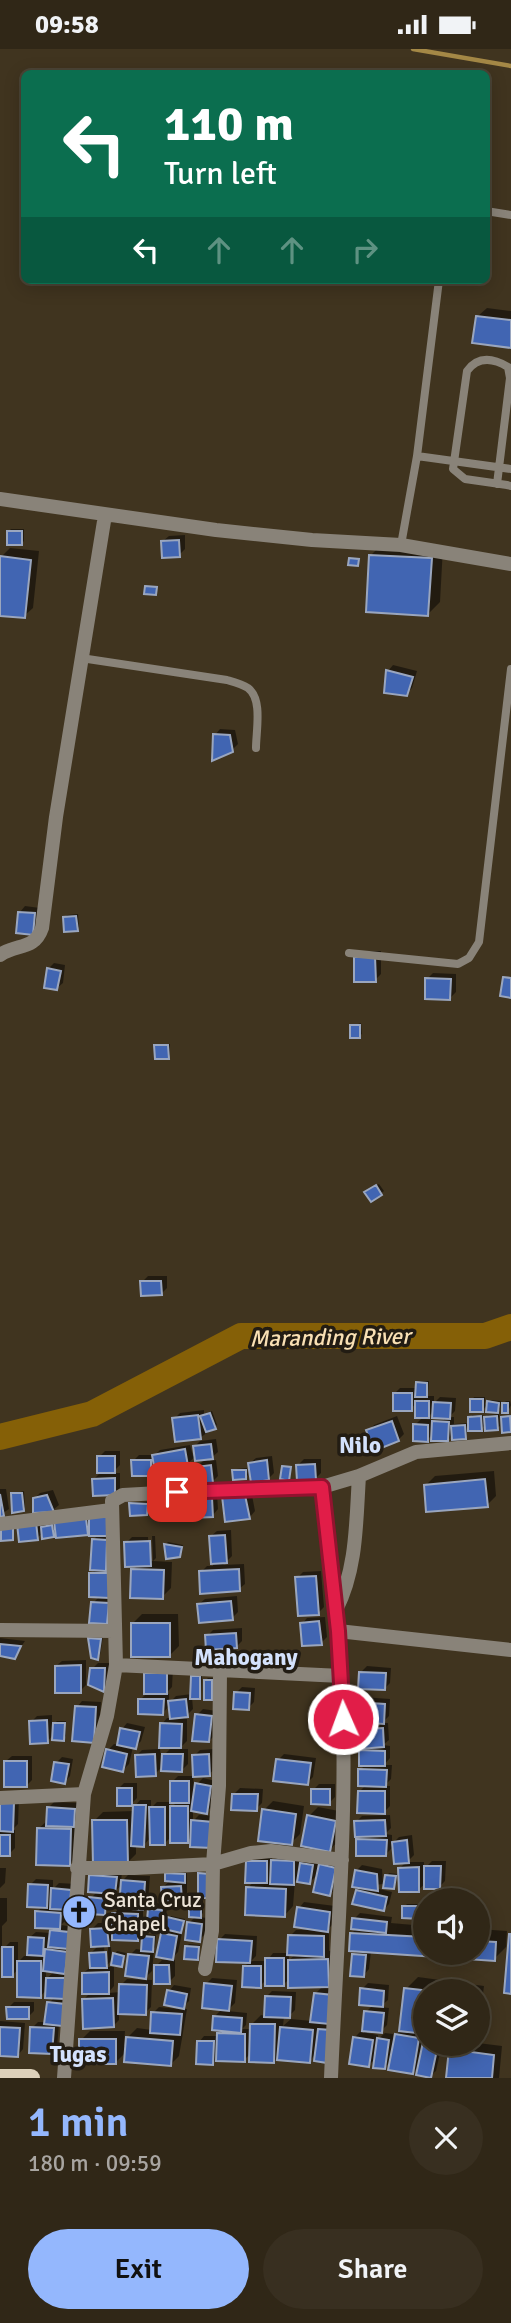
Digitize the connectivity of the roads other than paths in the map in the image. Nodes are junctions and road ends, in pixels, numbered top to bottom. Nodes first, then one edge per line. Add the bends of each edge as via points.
1 (490, 212) edge
2 (511, 215) edge
3 (438, 284) edge
4 (417, 456) junction
5 (453, 461) junction
6 (499, 468) junction
7 (511, 469) edge
8 (497, 484) junction
9 (511, 486) edge
10 (0, 499) edge
11 (105, 515) junction
12 (401, 545) junction
13 (511, 564) edge
14 (81, 658) junction
15 (511, 669) edge
16 (256, 748) dead end
17 (349, 953) dead end
18 (0, 955) edge
19 (511, 1443) edge
20 (359, 1476) junction
21 (322, 1487) junction
22 (111, 1510) junction
23 (0, 1524) edge
24 (335, 1611) junction
25 (0, 1630) edge
26 (115, 1631) junction
27 (338, 1631) junction
28 (511, 1650) edge
29 (116, 1665) junction
30 (220, 1669) junction
31 (341, 1676) junction
32 (84, 1794) junction
33 (0, 1798) edge
34 (342, 1860) junction
35 (213, 1864) junction
36 (77, 1868) junction
37 (205, 1969) dead end
38 (0, 2078) edge
39 (31, 2078) edge
40 (64, 2078) edge
41 (331, 2078) edge

1 - 2 lane
3 - 4 lane
4 - 5 lane
4 - 12 lane
5 - 6 lane
5 - 6 lane via 467,371 481,359 508,367 510,378
5 - 8 lane via 453,469 466,479
6 - 7 lane
6 - 8 lane
8 - 9 lane
10 - 11 street
11 - 12 street via 257,535
11 - 14 street
12 - 13 street
14 - 16 lane via 246,686 257,702
14 - 18 street via 42,928 32,943
15 - 17 lane via 479,941 469,958 458,964
19 - 20 street via 416,1453
20 - 21 street
20 - 24 street via 352,1569
21 - 22 street via 122,1495 112,1501
21 - 24 street
22 - 23 street
22 - 26 street
24 - 27 street
25 - 26 street
26 - 29 street
27 - 28 street
27 - 31 street
29 - 30 street
29 - 32 street via 107,1716
30 - 31 street
30 - 35 street
31 - 34 street
32 - 33 street
32 - 36 street
34 - 35 street via 271,1851
34 - 41 street
35 - 36 street
35 - 37 street via 212,1931
36 - 40 street
38 - 39 main road

